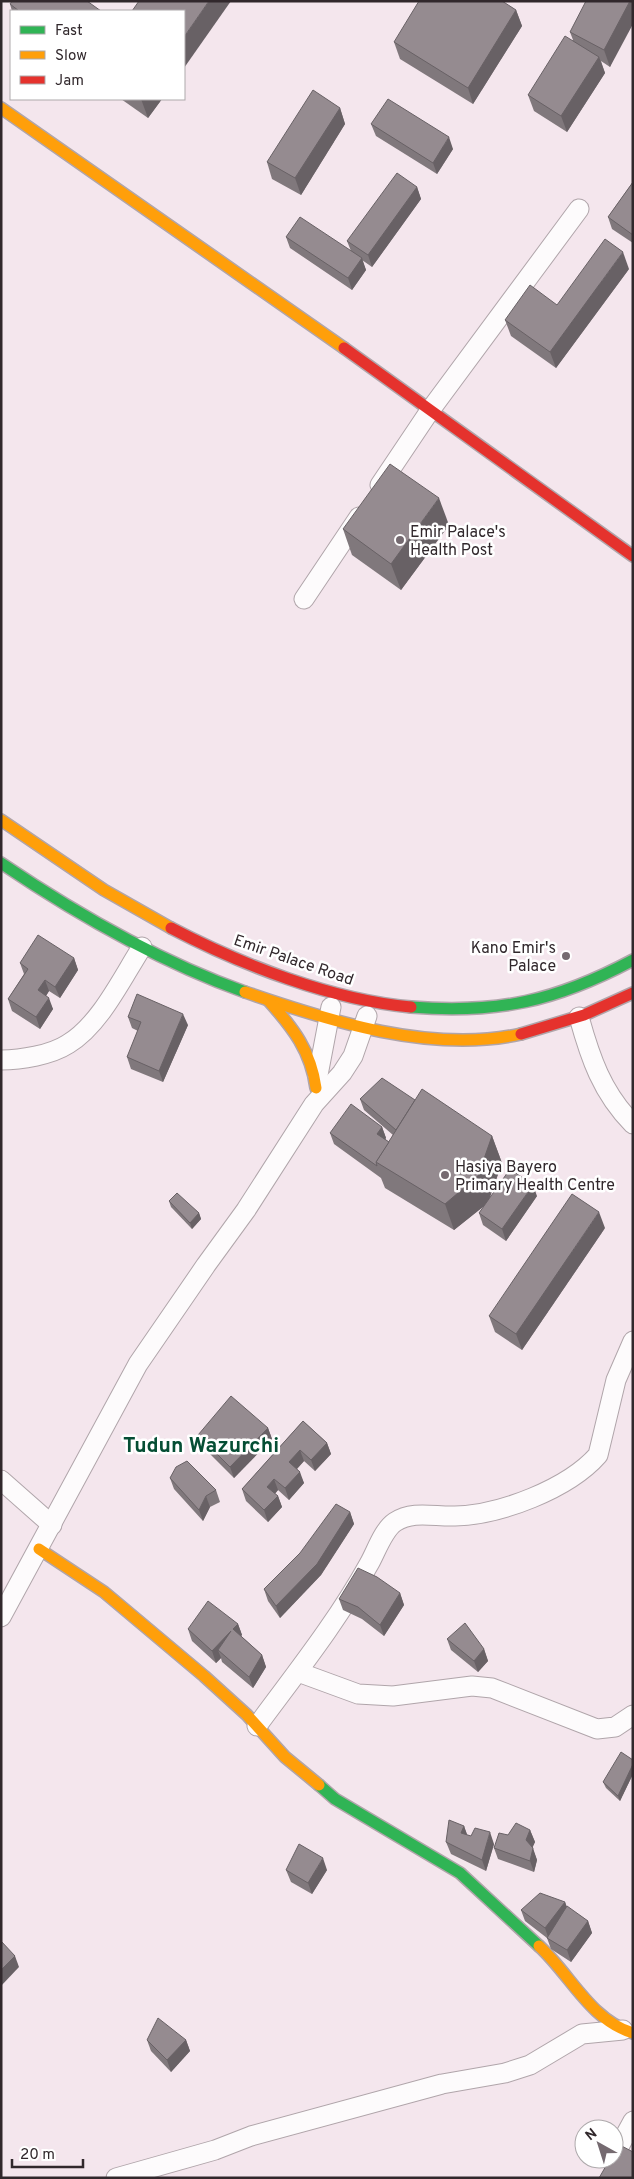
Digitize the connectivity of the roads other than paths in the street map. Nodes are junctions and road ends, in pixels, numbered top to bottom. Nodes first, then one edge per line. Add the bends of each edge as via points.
1 (1, 108) edge
2 (579, 209) dead end
3 (431, 408) junction
4 (633, 556) edge
5 (304, 599) dead end
6 (1, 820) edge
7 (1, 863) edge
8 (142, 947) junction
9 (633, 960) edge
10 (336, 992) junction
11 (633, 992) edge
12 (268, 1000) junction
13 (372, 1000) junction
14 (579, 1017) junction
15 (327, 1019) junction
16 (364, 1027) junction
17 (1, 1060) edge
18 (315, 1096) junction
19 (633, 1124) edge
20 (633, 1341) edge
21 (1, 1480) edge
22 (52, 1525) junction
23 (39, 1549) junction
24 (1, 1618) edge
25 (298, 1672) junction
26 (633, 1715) edge
27 (257, 1726) junction
28 (628, 2032) edge
29 (633, 2121) edge
30 (624, 2138) edge
31 (116, 2178) edge

1 - 3 street
2 - 3 street
3 - 4 street
3 - 5 street
6 - 10 street, Emir Palace Road via 138,911 169,927 252,963
7 - 8 street
8 - 12 street via 201,976
8 - 17 street via 97,1017 67,1046
9 - 13 street, Emir Palace Road via 578,987 494,1008 448,1009
10 - 13 street, Emir Palace Road
10 - 15 street
11 - 14 street
12 - 15 street
12 - 18 street via 306,1045
13 - 16 street
14 - 16 street via 496,1039 415,1037
14 - 19 street via 601,1082
15 - 16 street
15 - 18 street
16 - 18 street via 353,1056 342,1073
18 - 22 street via 246,1210 138,1364
20 - 25 street via 611,1397 598,1455 592,1461 553,1489 496,1510 453,1516 414,1515 394,1522 337,1618
21 - 22 street
22 - 23 street
23 - 24 street
23 - 27 street via 104,1592 204,1676
25 - 26 street via 358,1694 393,1696 472,1686 492,1688 597,1729 615,1727
25 - 27 street
27 - 28 street via 285,1757 336,1799 460,1873 557,1962 580,1996
28 - 31 street via 582,2034 530,2065 442,2084 251,2136 216,2150
29 - 30 street

